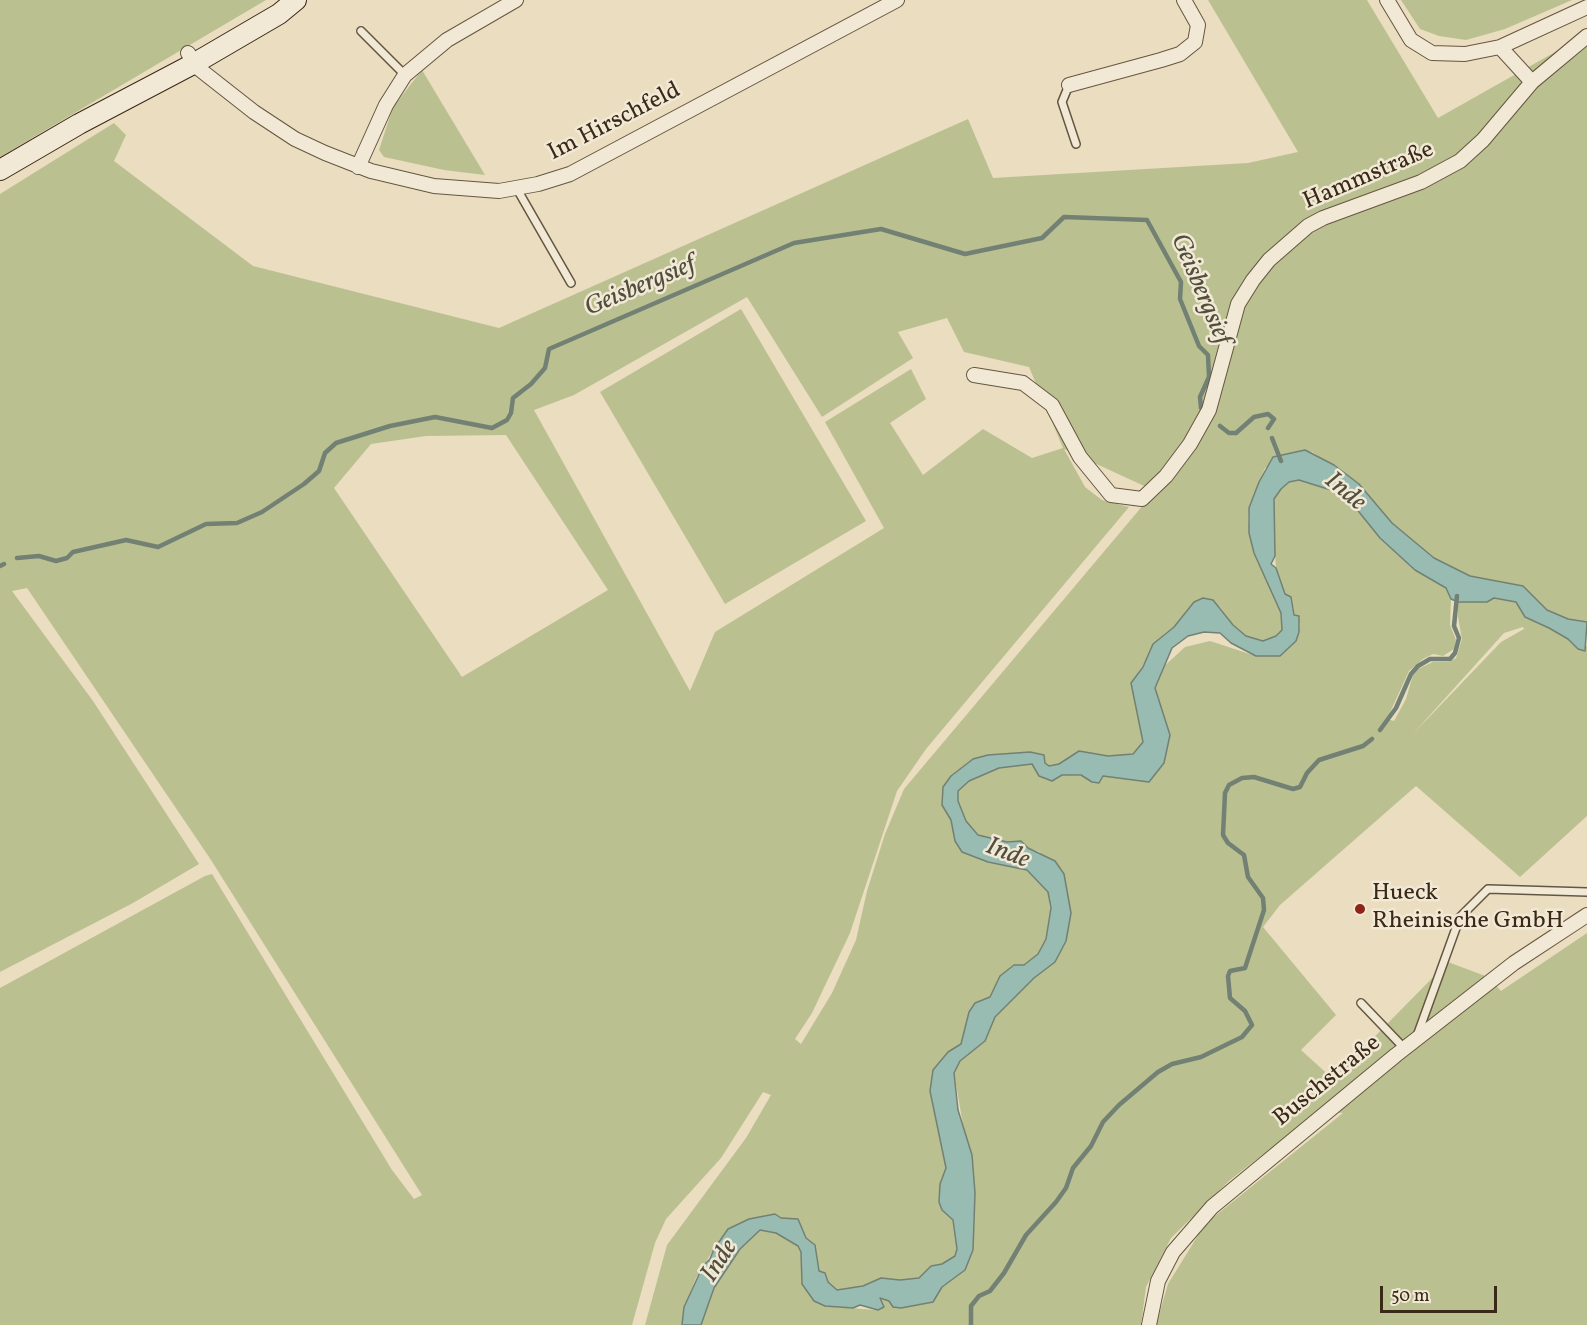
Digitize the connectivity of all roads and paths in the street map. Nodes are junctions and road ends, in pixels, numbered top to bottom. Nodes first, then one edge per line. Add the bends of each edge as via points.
1 (279, 0) edge
2 (296, 0) edge
3 (516, 0) edge
4 (897, 0) edge
5 (1184, 0) edge
6 (1387, 0) edge
7 (1587, 7) edge
8 (361, 31) dead end
9 (1587, 36) edge
10 (1500, 46) junction
11 (192, 58) junction
12 (405, 75) junction
13 (1532, 82) junction
14 (1068, 85) joint
15 (1076, 144) dead end
16 (358, 167) junction
17 (0, 170) edge
18 (517, 189) junction
19 (571, 283) dead end
20 (974, 375) dead end
21 (1587, 892) edge
22 (1587, 915) edge
23 (1361, 1003) dead end
24 (1405, 1048) junction
25 (1149, 1325) edge

1 - 11 main road
2 - 11 main road via 279,14
3 - 12 street via 447,40
4 - 18 street, Im Hirschfeld via 570,174
5 - 14 street via 1198,25 1196,42 1180,54
6 - 10 street via 1411,40 1432,53 1465,54
7 - 10 street
8 - 12 lane
9 - 13 street, Hammstraße
10 - 13 street
11 - 16 street, Im Hirschfeld via 231,96 291,136
11 - 17 main road via 108,98 79,124
12 - 16 street via 386,105
13 - 20 street, Hammstraße via 1460,161 1421,182 1323,218 1269,260 1238,304 1209,410 1166,476 1142,499 1111,495 1080,457 1052,405 1023,383
14 - 15 lane via 1062,102
16 - 18 street, Im Hirschfeld via 434,186 483,191
18 - 19 lane
21 - 24 lane via 1488,889 1460,917
22 - 24 street, Buschstraße via 1514,963
23 - 24 lane
24 - 25 street, Buschstraße via 1191,1228 1158,1281

